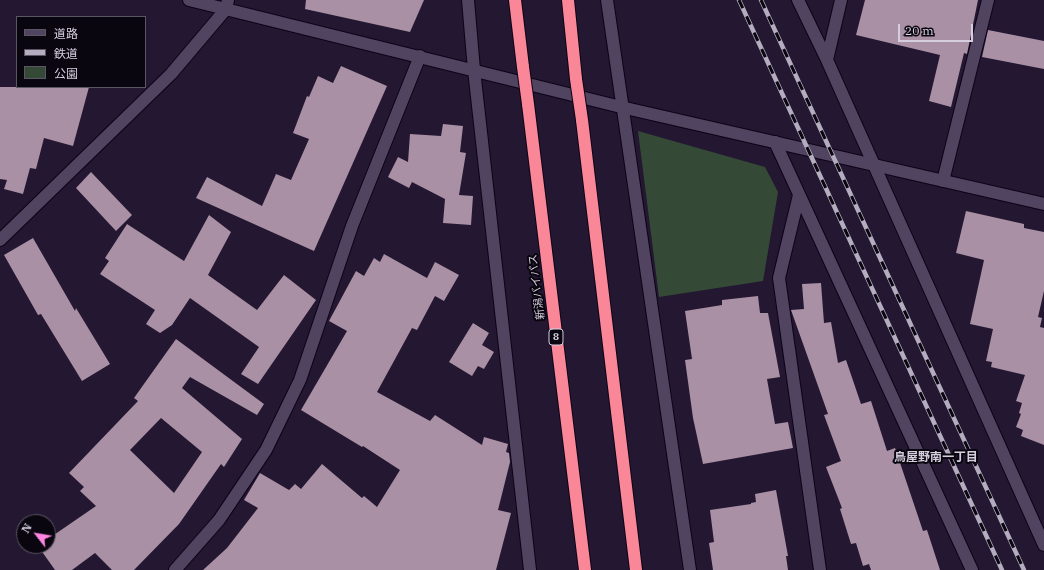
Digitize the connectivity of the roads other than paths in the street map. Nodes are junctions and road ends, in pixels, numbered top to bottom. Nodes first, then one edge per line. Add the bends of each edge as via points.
1 (189, 0) edge
2 (468, 0) edge
3 (515, 0) edge
4 (568, 0) edge
5 (607, 0) edge
6 (798, 0) edge
7 (841, 0) edge
8 (988, 0) edge
9 (227, 5) edge
10 (420, 56) junction
11 (827, 60) junction
12 (474, 70) junction
13 (621, 107) junction
14 (775, 142) junction
15 (875, 165) junction
16 (943, 181) junction
17 (799, 195) junction
18 (1044, 204) edge
19 (0, 240) edge
20 (1044, 545) edge
21 (175, 570) edge
22 (530, 570) edge
23 (585, 570) edge
24 (636, 570) edge
25 (690, 570) edge
26 (820, 570) edge
27 (972, 570) edge

1 - 9 street
2 - 12 street
3 - 23 highway, 新潟バイパス / 8, bridge
4 - 24 highway, bridge
5 - 13 street
6 - 11 street
7 - 11 street
8 - 16 street
9 - 10 street
9 - 19 street via 171,74
10 - 12 street
10 - 21 street via 352,226 300,380 266,450 219,520
11 - 15 street
12 - 13 street
12 - 22 street
13 - 14 street
13 - 25 street
14 - 15 street
14 - 17 street
15 - 16 street
15 - 20 street
16 - 18 street
17 - 26 street via 779,278
17 - 27 street

